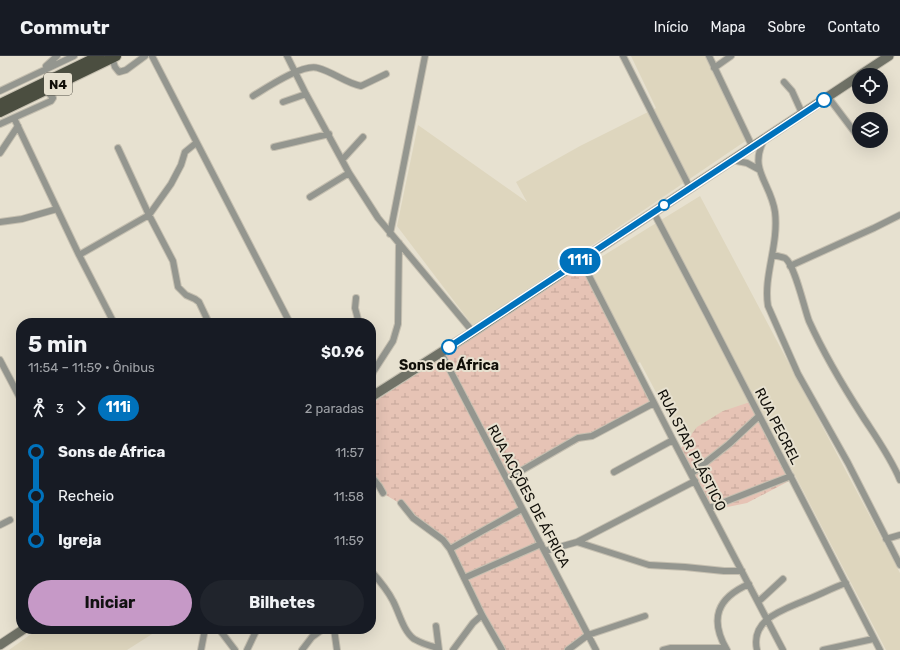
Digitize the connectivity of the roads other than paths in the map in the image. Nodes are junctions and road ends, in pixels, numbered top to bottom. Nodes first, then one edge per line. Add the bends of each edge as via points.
1 (57, 56) edge
2 (74, 56) edge
3 (99, 56) edge
4 (145, 56) edge
5 (152, 56) edge
6 (287, 56) edge
7 (425, 56) edge
8 (623, 56) edge
9 (709, 56) edge
10 (731, 56) edge
11 (889, 56) edge
12 (114, 57) edge
13 (714, 68) junction
14 (871, 68) edge
15 (38, 72) junction
16 (295, 72) junction
17 (386, 74) dead end
18 (852, 80) edge
19 (784, 82) dead end
20 (1, 89) edge
21 (46, 90) junction
22 (306, 94) junction
23 (253, 96) dead end
24 (828, 97) junction
25 (283, 102) dead end
26 (0, 104) edge
27 (0, 112) edge
28 (802, 113) junction
29 (14, 118) junction
30 (0, 124) edge
31 (18, 126) junction
32 (852, 129) edge
33 (329, 134) junction
34 (363, 137) dead end
35 (765, 139) junction
36 (196, 144) junction
37 (752, 146) junction
38 (274, 147) dead end
39 (118, 148) dead end
40 (0, 153) edge
41 (342, 160) junction
42 (731, 160) junction
43 (758, 169) junction
44 (349, 173) junction
45 (690, 188) junction
46 (310, 197) dead end
47 (57, 210) junction
48 (654, 212) junction
49 (149, 215) junction
50 (900, 215) edge
51 (0, 222) edge
52 (390, 234) junction
53 (399, 243) junction
54 (79, 255) junction
55 (773, 255) junction
56 (581, 260) junction
57 (790, 266) junction
58 (356, 298) dead end
59 (111, 318) edge
60 (207, 318) edge
61 (287, 318) edge
62 (358, 318) edge
63 (472, 332) junction
64 (441, 353) junction
65 (0, 360) edge
66 (376, 368) edge
67 (16, 390) edge
68 (376, 394) edge
69 (654, 402) junction
70 (759, 416) junction
71 (673, 440) junction
72 (614, 472) dead end
73 (691, 474) junction
74 (791, 476) junction
75 (507, 479) junction
76 (900, 480) edge
77 (695, 481) junction
78 (376, 482) edge
79 (383, 493) dead end
80 (401, 503) dead end
81 (709, 508) junction
82 (522, 509) junction
83 (10, 520) dead end
84 (0, 525) edge
85 (900, 536) edge
86 (886, 540) junction
87 (577, 542) junction
88 (541, 544) junction
89 (450, 549) junction
90 (545, 551) junction
91 (900, 565) edge
92 (742, 571) junction
93 (376, 576) edge
94 (464, 578) junction
95 (783, 579) dead end
96 (846, 583) junction
97 (749, 584) junction
98 (758, 602) junction
99 (482, 615) junction
100 (645, 616) dead end
101 (766, 619) junction
102 (436, 626) dead end
103 (16, 634) edge
104 (203, 634) edge
105 (222, 634) edge
106 (255, 634) edge
107 (316, 634) edge
108 (335, 634) edge
109 (588, 635) junction
110 (873, 639) junction
111 (0, 645) edge
112 (438, 649) edge
113 (726, 649) edge
114 (200, 650) edge
115 (235, 650) edge
116 (247, 650) edge
117 (302, 650) edge
118 (337, 650) edge
119 (453, 650) edge
120 (502, 650) edge
121 (568, 650) edge
122 (596, 650) edge
123 (663, 650) edge
124 (757, 650) edge
125 (783, 650) edge
126 (823, 650) edge
127 (880, 650) edge

1 - 15 street
2 - 15 street
3 - 26 highway, N4
4 - 12 street via 119,72 115,67
5 - 36 street
6 - 16 street
7 - 52 street
8 - 45 street
9 - 13 street
10 - 13 street
11 - 14 main road
12 - 21 highway, N4
13 - 37 street
15 - 20 street
16 - 17 street via 310,67 318,68 361,86
16 - 22 street
16 - 23 street
18 - 24 main road
19 - 28 street via 792,91
21 - 27 highway, N4
21 - 29 street via 53,98 50,101
22 - 25 street
22 - 33 street
24 - 28 main road
24 - 32 street
28 - 35 main road
29 - 30 street
29 - 31 street
31 - 40 street
31 - 47 street
33 - 38 street
33 - 41 street
34 - 41 street
35 - 37 main road
35 - 43 street via 758,152
36 - 49 street via 185,152 171,184
36 - 61 street
37 - 42 main road
39 - 49 street
41 - 44 street
42 - 43 street via 747,163
42 - 45 main road
43 - 55 street via 774,207 776,236
44 - 46 street
44 - 52 street
45 - 48 main road
47 - 51 street
47 - 54 street
48 - 56 main road
48 - 70 street, RUA PECREL
49 - 54 street
49 - 60 street via 173,261 178,287 199,302
50 - 57 street
52 - 53 street
53 - 63 street
53 - 66 street via 396,331
54 - 59 street
55 - 57 street via 785,258
55 - 86 street via 766,296 768,306 798,374 848,463
56 - 63 main road
56 - 69 street, RUA STAR PLÁSTICO
57 - 76 street via 819,340
58 - 62 street
63 - 64 main road
64 - 68 main road
64 - 75 street, RUA ACÇÕES DE ÁFRICA
65 - 67 street
69 - 71 street, RUA STAR PLÁSTICO
69 - 75 street via 592,436 578,438
70 - 73 street
70 - 74 street, RUA PECREL
71 - 72 street
71 - 73 street, RUA STAR PLÁSTICO
73 - 77 street, RUA STAR PLÁSTICO
74 - 81 street
74 - 96 street, RUA PECREL
75 - 82 street, RUA ACÇÕES DE ÁFRICA
77 - 81 street, RUA STAR PLÁSTICO
77 - 87 street
78 - 79 street
80 - 89 street via 413,518 443,540
81 - 92 street, RUA STAR PLÁSTICO
82 - 88 street, RUA ACÇÕES DE ÁFRICA
82 - 89 street
83 - 84 street
85 - 86 street
86 - 91 street
87 - 90 street
87 - 92 street via 649,565
88 - 90 street, RUA ACÇÕES DE ÁFRICA
88 - 94 street
89 - 94 street
90 - 109 street, RUA ACÇÕES DE ÁFRICA
92 - 97 street, RUA STAR PLÁSTICO
93 - 112 street via 386,588 411,635
94 - 99 street
95 - 98 street
96 - 101 street via 783,609
96 - 110 street, RUA PECREL
97 - 98 street, RUA STAR PLÁSTICO
97 - 113 street via 731,593 718,610 718,633
98 - 101 street, RUA STAR PLÁSTICO
99 - 119 street
99 - 120 street
100 - 109 street
101 - 124 street via 756,636
101 - 125 street, RUA STAR PLÁSTICO
102 - 112 street
103 - 111 main road
104 - 114 street
105 - 115 street
106 - 116 street
107 - 117 street
108 - 118 street
109 - 121 street
109 - 122 street, RUA ACÇÕES DE ÁFRICA
110 - 126 street
110 - 127 street, RUA PECREL
113 - 123 street

